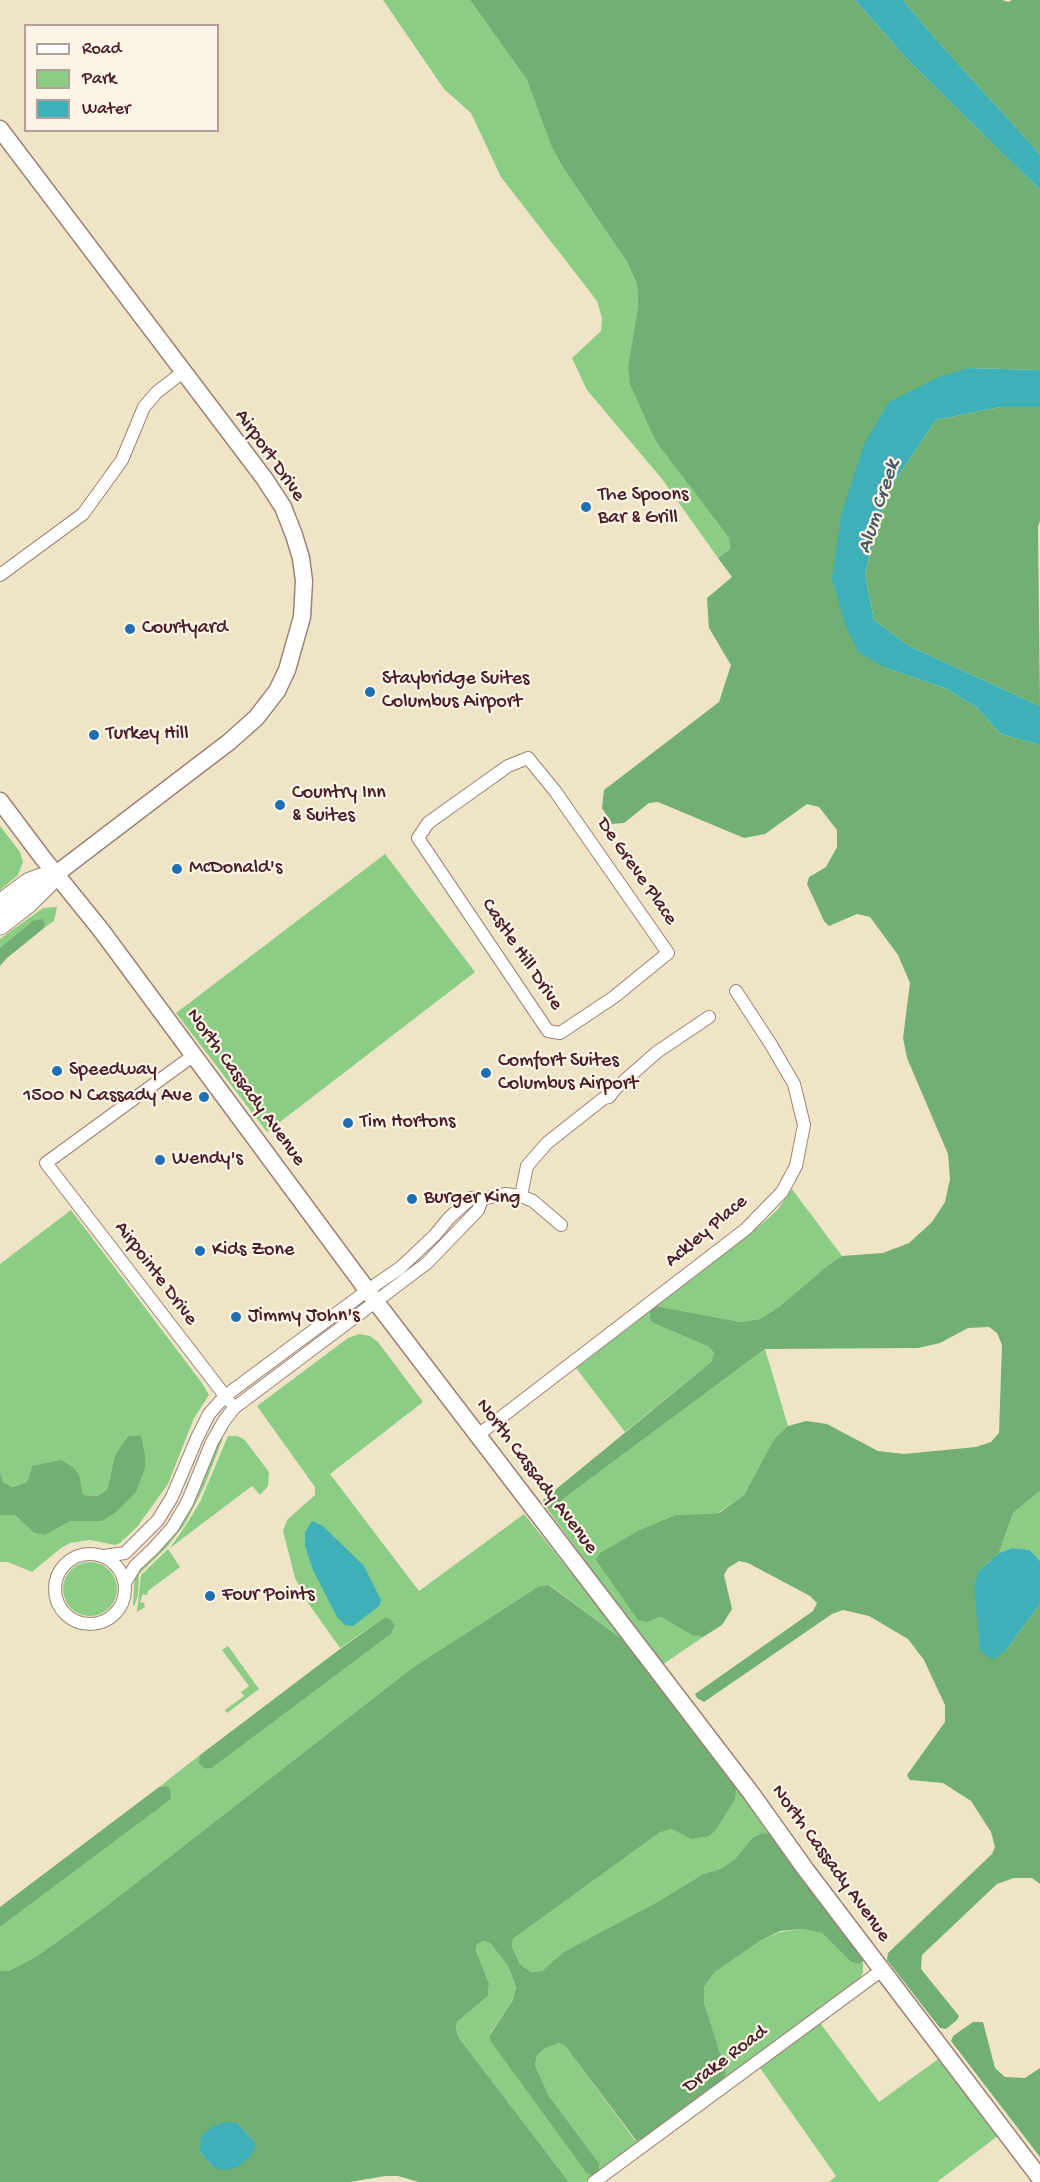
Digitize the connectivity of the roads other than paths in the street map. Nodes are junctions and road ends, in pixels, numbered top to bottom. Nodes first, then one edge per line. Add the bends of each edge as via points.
1 (0, 129) edge
2 (183, 372) junction
3 (0, 575) edge
4 (528, 758) joint
5 (0, 801) edge
6 (56, 874) junction
7 (0, 905) edge
8 (0, 924) edge
9 (736, 991) dead end
10 (614, 997) joint
11 (709, 1017) dead end
12 (195, 1055) junction
13 (521, 1196) junction
14 (561, 1225) dead end
15 (372, 1296) junction
16 (225, 1396) junction
17 (234, 1408) junction
18 (478, 1435) junction
19 (104, 1556) junction
20 (125, 1583) junction
21 (882, 1970) junction
22 (1040, 2178) edge
23 (594, 2182) edge

1 - 2 main road, Airport Drive
2 - 3 street via 144,407 122,460 83,514
2 - 6 main road, Airport Drive via 283,507 301,558 304,581 297,642 277,691 256,718
4 - 10 street, De Greve Place via 551,784 668,953
4 - 10 street, Castle Hill Drive via 508,766 428,823 418,838 548,1031 566,1031
5 - 6 main road, North Cassady Avenue
6 - 7 highway via 30,883
6 - 8 highway
6 - 12 main road, North Cassady Avenue
9 - 18 street, Ackley Place via 794,1084 804,1125 796,1166 782,1192 746,1230
11 - 13 street via 657,1052 609,1097 547,1143 527,1166
12 - 15 main road, North Cassady Avenue
12 - 16 street, Airpointe Drive via 46,1163
13 - 14 street
13 - 15 street via 471,1198
15 - 16 street
15 - 17 street
15 - 18 main road, North Cassady Avenue
16 - 17 street, Airpointe Drive
16 - 19 street via 205,1422 158,1520 125,1553
17 - 20 street via 212,1442 187,1503 172,1528 135,1566
18 - 21 main road, North Cassady Avenue
19 - 20 street via 121,1572
19 - 20 street via 81,1555 62,1567 54,1589 62,1611 81,1623 104,1622 121,1606
21 - 22 main road, North Cassady Avenue
21 - 23 street, Drake Road

